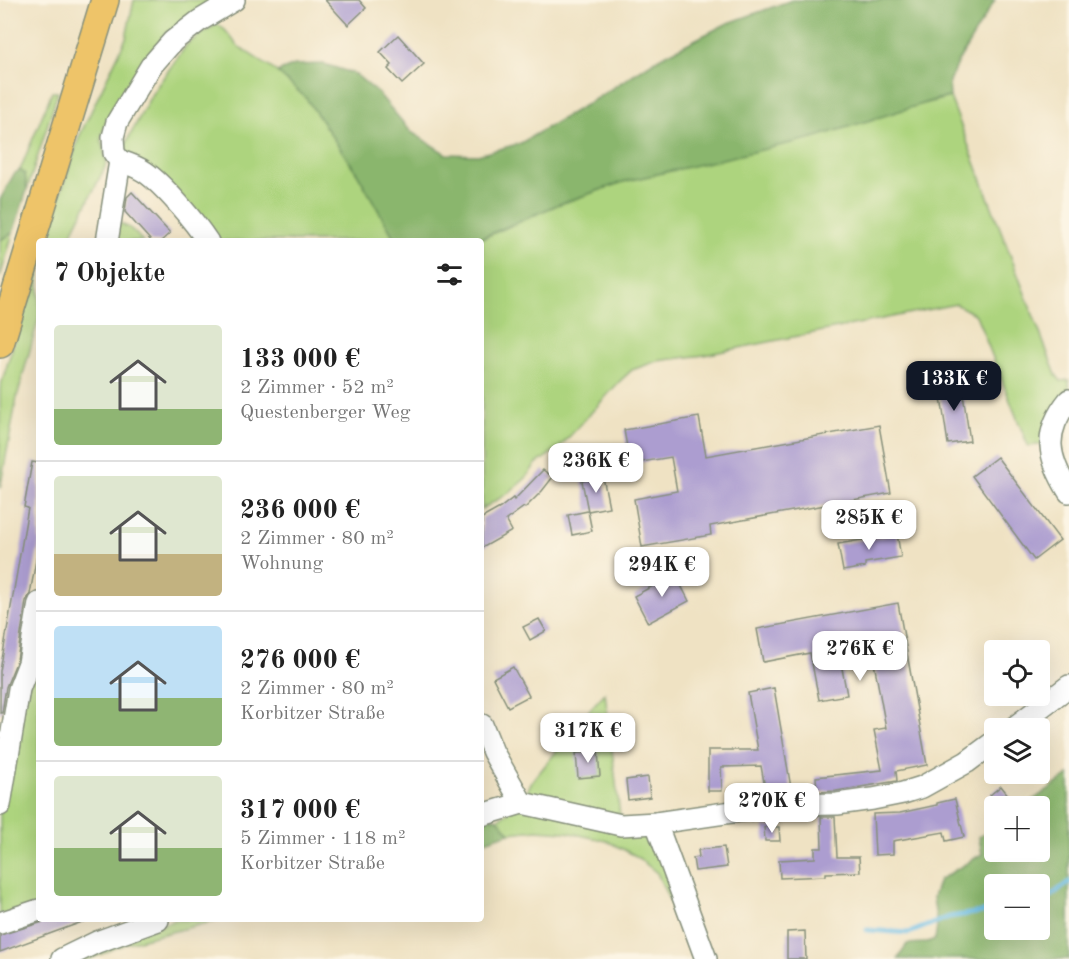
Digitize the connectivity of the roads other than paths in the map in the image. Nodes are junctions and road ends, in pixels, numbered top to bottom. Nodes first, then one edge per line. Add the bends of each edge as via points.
1 (105, 0) edge
2 (234, 0) edge
3 (120, 161) junction
4 (108, 238) edge
5 (205, 238) edge
6 (0, 344) edge
7 (1069, 400) edge
8 (1069, 492) edge
9 (36, 621) edge
10 (1069, 686) edge
11 (1027, 718) edge
12 (484, 729) edge
13 (984, 749) edge
14 (522, 803) junction
15 (0, 805) edge
16 (484, 814) edge
17 (656, 823) junction
18 (36, 911) edge
19 (152, 922) edge
20 (0, 923) edge
21 (62, 959) edge
22 (706, 959) edge

1 - 6 main road
2 - 3 street via 173,41 151,66 117,122 114,153
3 - 4 street
3 - 5 street via 146,172
7 - 8 street via 1056,418 1050,444
9 - 15 street via 29,663 19,690
10 - 11 street
12 - 14 street
13 - 17 street via 949,773 903,793
14 - 16 street
14 - 17 street via 621,825
17 - 22 street
18 - 20 street
19 - 21 street

